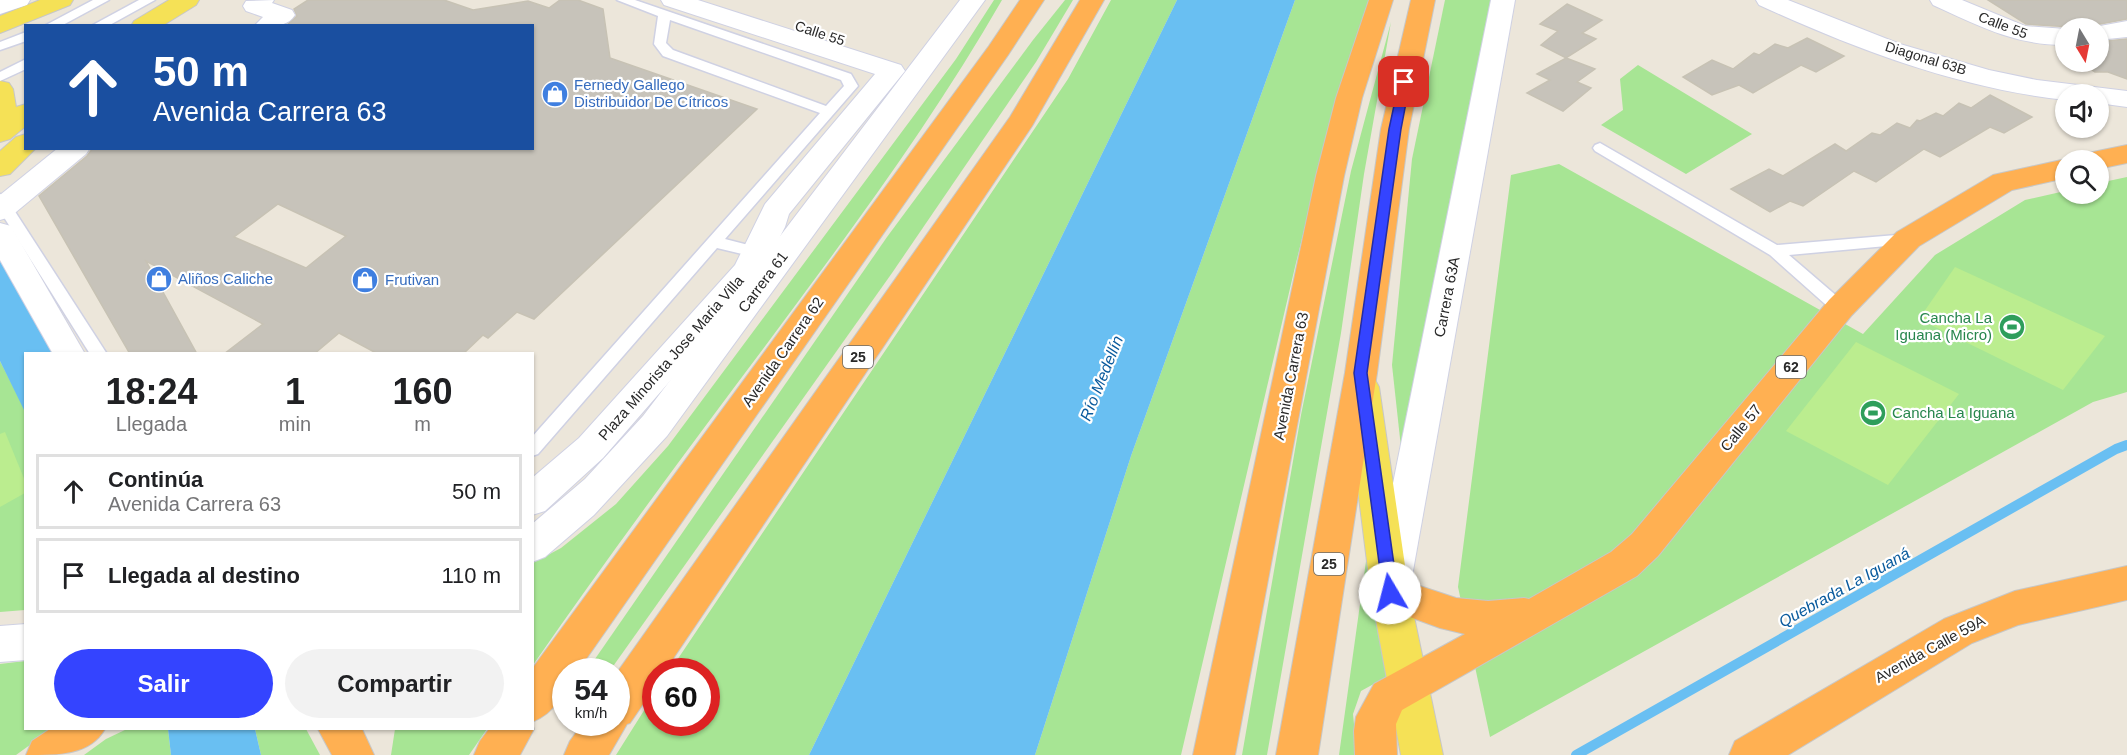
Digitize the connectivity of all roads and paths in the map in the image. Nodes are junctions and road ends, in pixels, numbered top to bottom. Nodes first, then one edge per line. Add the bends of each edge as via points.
1 (18, 0) edge
2 (61, 0) edge
3 (103, 0) edge
4 (149, 0) edge
5 (187, 0) edge
6 (206, 0) edge
7 (262, 0) edge
8 (623, 0) edge
9 (660, 0) edge
10 (714, 0) edge
11 (973, 0) edge
12 (1032, 0) edge
13 (1049, 0) edge
14 (1092, 0) edge
15 (1381, 0) edge
16 (1407, 0) edge
17 (1423, 0) edge
18 (1503, 0) edge
19 (1768, 0) edge
20 (1942, 0) edge
21 (0, 8) edge
22 (662, 8) edge
23 (54, 24) edge
24 (100, 24) edge
25 (145, 24) edge
26 (174, 24) edge
27 (269, 24) edge
28 (0, 25) edge
29 (2127, 30) edge
30 (2109, 32) edge
31 (1414, 36) junction
32 (24, 37) edge
33 (2055, 38) edge
34 (0, 46) edge
35 (999, 50) junction
36 (24, 64) edge
37 (926, 67) junction
38 (0, 77) edge
39 (0, 89) edge
40 (2055, 89) edge
41 (2109, 97) edge
42 (2127, 99) edge
43 (865, 106) junction
44 (830, 112) junction
45 (24, 114) edge
46 (0, 121) edge
47 (0, 133) edge
48 (24, 145) edge
49 (1600, 148) dead end
50 (74, 150) edge
51 (2127, 154) edge
52 (2109, 158) edge
53 (0, 167) edge
54 (2055, 170) edge
55 (790, 174) junction
56 (834, 188) junction
57 (1, 212) edge
58 (1908, 239) junction
59 (714, 242) junction
60 (1775, 251) junction
61 (768, 256) junction
62 (1840, 308) junction
63 (68, 352) edge
64 (98, 352) edge
65 (1360, 373) junction
66 (534, 447) edge
67 (534, 498) edge
68 (534, 499) edge
69 (571, 516) junction
70 (534, 544) edge
71 (2127, 583) edge
72 (1390, 593) junction
73 (1546, 610) junction
74 (24, 642) edge
75 (0, 644) edge
76 (1408, 685) junction
77 (630, 689) edge
78 (534, 700) edge
79 (84, 730) edge
80 (339, 730) edge
81 (365, 730) edge
82 (513, 730) edge
83 (598, 736) edge
84 (47, 755) edge
85 (353, 755) edge
86 (363, 755) edge
87 (495, 755) edge
88 (585, 755) edge
89 (1214, 755) edge
90 (1297, 755) edge
91 (1376, 755) edge
92 (1422, 755) edge
93 (1750, 755) edge

1 - 21 street
2 - 28 main road
3 - 23 lane
4 - 24 lane
5 - 25 main road
6 - 26 main road
7 - 27 street via 255,6 283,15
8 - 22 lane
9 - 22 lane
10 - 37 street, Calle 55
11 - 37 street, Carrera 61
12 - 35 highway, Avenida Carrera 62
13 - 35 highway
14 - 77 highway, 25 via 1022,120
15 - 89 highway, Avenida Carrera 63 via 1349,98 1330,176
16 - 31 highway
17 - 31 highway, 25
18 - 72 street, Carrera 63A
19 - 40 street, Diagonal 63B via 1859,38 1937,63 2020,85
20 - 33 street, Calle 55 via 2019,34
22 - 43 lane via 846,78
22 - 43 street, Plaza Minorista Jose Maria Villa via 892,71
22 - 44 lane via 660,44 668,52
29 - 30 street
31 - 65 highway, 25 via 1395,129
32 - 34 lane
35 - 78 highway, Avenida Carrera 62
36 - 38 lane
37 - 43 street, Carrera 61
39 - 46 main road
41 - 42 street
43 - 44 lane
43 - 55 street, Plaza Minorista Jose Maria Villa
43 - 56 street, Carrera 61
44 - 55 lane
45 - 47 main road
48 - 53 main road
49 - 60 lane
50 - 57 street
51 - 52 highway
54 - 58 highway, Calle 57 / 62 via 2003,182
55 - 56 lane
55 - 59 lane
55 - 61 street, Plaza Minorista Jose Maria Villa via 770,228
56 - 61 street, Carrera 61
57 - 63 street
57 - 64 lane
58 - 60 lane
58 - 62 highway, Calle 57 / 62
59 - 61 lane
59 - 66 lane
60 - 62 lane
61 - 67 street, Plaza Minorista Jose Maria Villa via 747,272 591,448
61 - 69 street, Carrera 61 via 655,426 616,473
62 - 73 highway, Calle 57 / 62 via 1645,545 1624,564
65 - 72 main road
65 - 90 highway, 25
68 - 69 lane
69 - 70 street, Carrera 61
71 - 93 highway, Avenida Calle 59A via 2014,608 1958,631
72 - 73 highway via 1443,613 1475,620 1503,620
72 - 76 main road
73 - 76 highway, Calle 57 / 62
74 - 75 street
76 - 91 highway, 62 via 1378,708 1374,721
76 - 92 main road
79 - 84 highway
80 - 85 highway
81 - 86 highway
82 - 87 highway
83 - 88 highway

